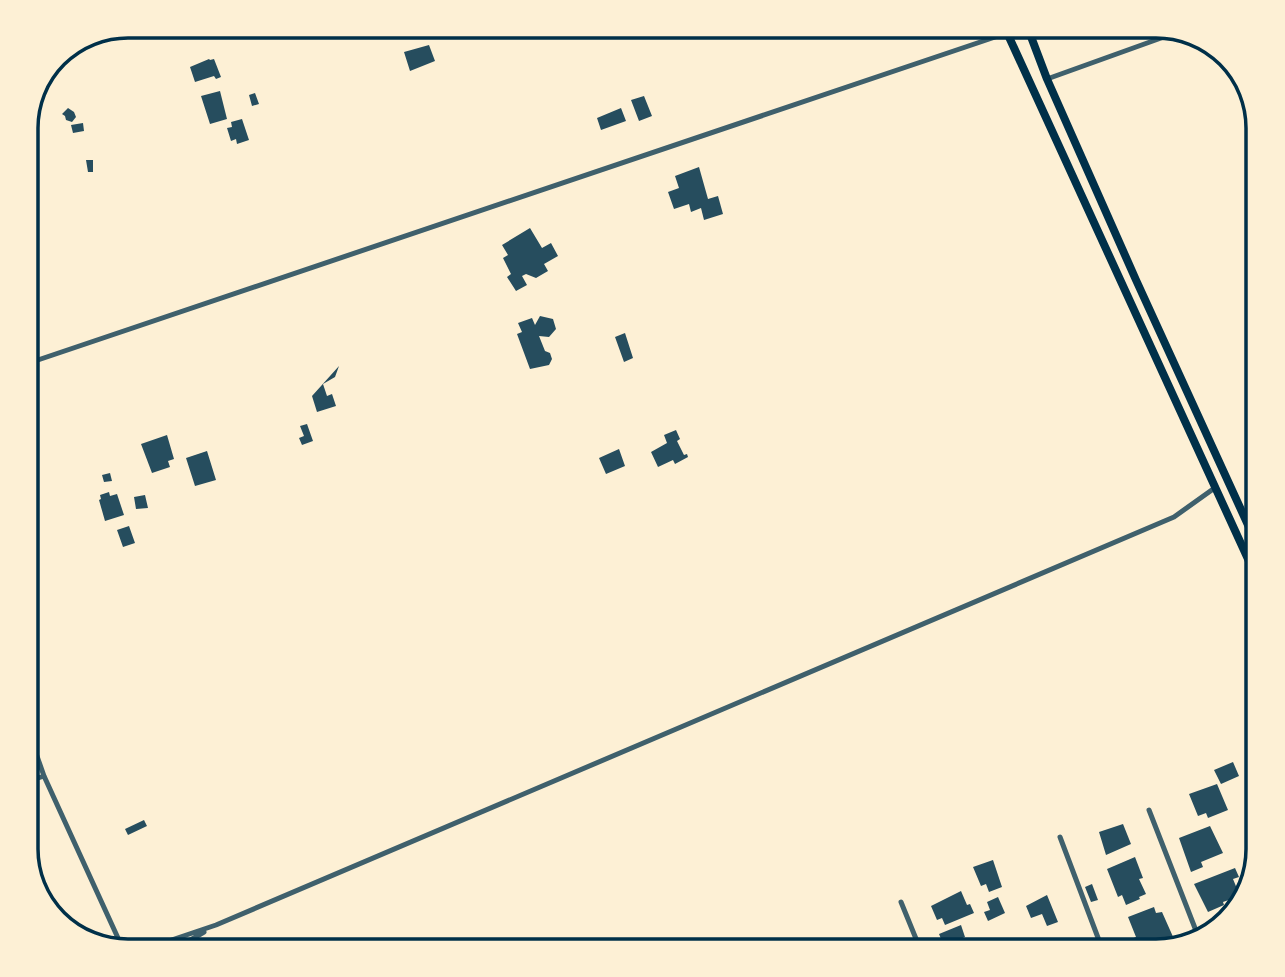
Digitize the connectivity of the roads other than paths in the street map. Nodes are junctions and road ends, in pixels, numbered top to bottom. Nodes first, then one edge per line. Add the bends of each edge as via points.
1 (980, 39) edge
2 (1010, 39) edge
3 (1032, 39) edge
4 (1158, 39) edge
5 (1047, 79) junction
6 (39, 360) edge
7 (1216, 487) junction
8 (1246, 519) edge
9 (1246, 554) edge
10 (39, 762) edge
11 (44, 776) junction
12 (39, 778) edge
13 (1149, 810) dead end
14 (1060, 837) dead end
15 (901, 902) dead end
16 (216, 925) junction
17 (1195, 929) edge
18 (118, 938) edge
19 (175, 939) edge
20 (192, 939) edge
21 (916, 939) edge
22 (1098, 939) edge

1 - 6 street
2 - 7 main road
3 - 5 main road
4 - 5 street
5 - 8 main road
7 - 9 main road
7 - 16 street via 1174,517
10 - 11 street
11 - 12 street
11 - 18 street
13 - 17 street
14 - 22 street
15 - 21 street
16 - 19 street
16 - 20 street

